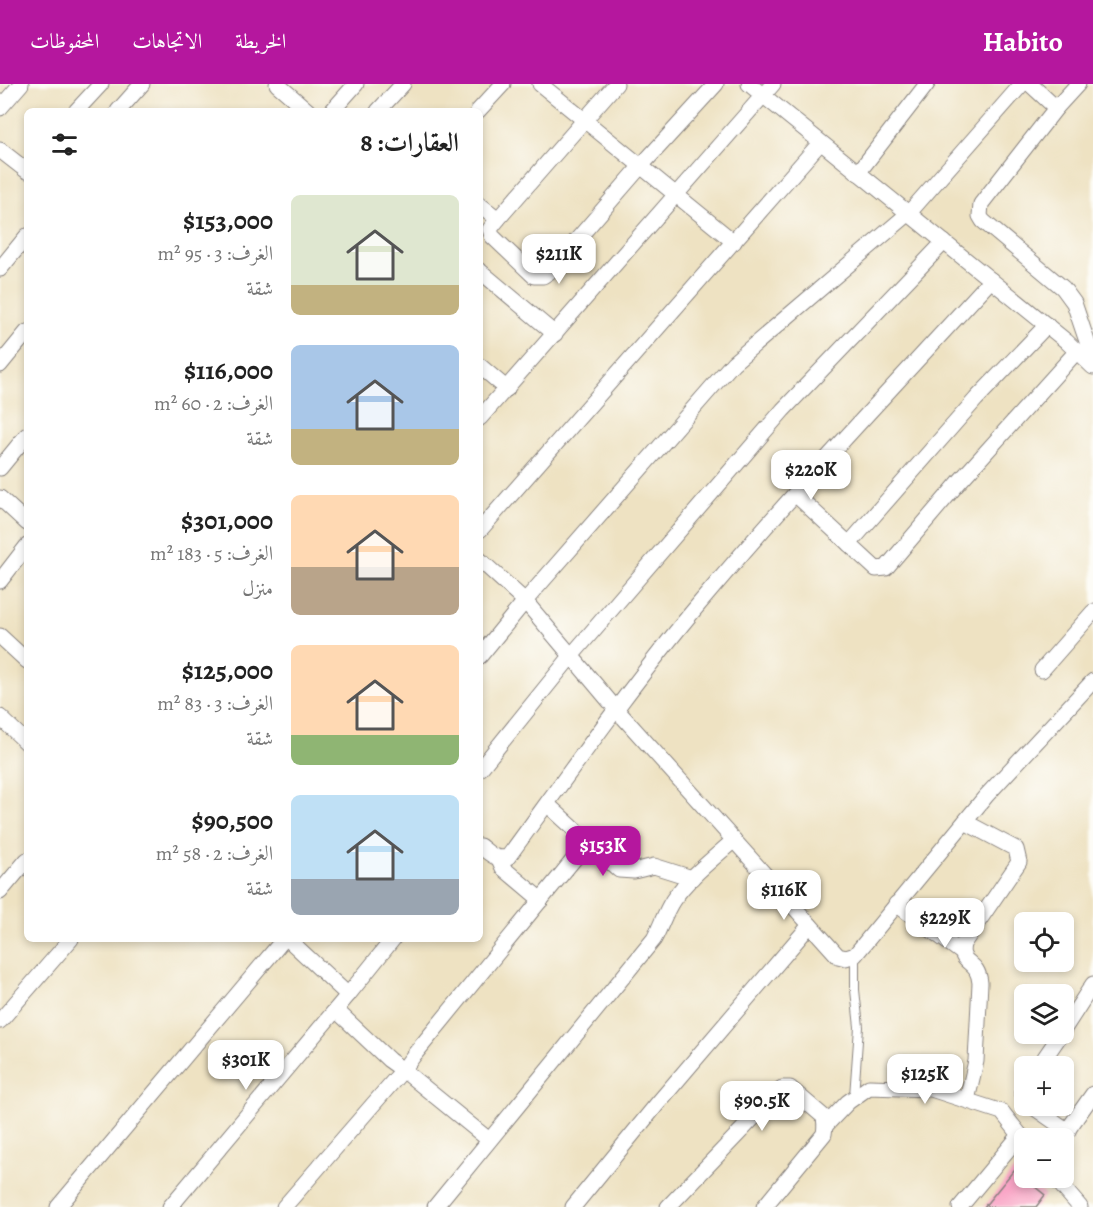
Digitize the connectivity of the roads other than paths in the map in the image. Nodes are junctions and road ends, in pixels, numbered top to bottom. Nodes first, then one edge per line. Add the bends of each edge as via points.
1 (21, 84) edge
2 (101, 84) edge
3 (142, 84) edge
4 (277, 84) edge
5 (356, 84) edge
6 (403, 84) edge
7 (503, 84) edge
8 (540, 84) edge
9 (616, 84) edge
10 (716, 84) edge
11 (749, 84) edge
12 (927, 84) edge
13 (1022, 84) edge
14 (1030, 84) edge
15 (1078, 84) edge
16 (768, 90) edge
17 (0, 108) edge
18 (79, 108) edge
19 (121, 108) edge
20 (305, 108) edge
21 (335, 108) edge
22 (381, 108) edge
23 (481, 108) edge
24 (1056, 108) junction
25 (584, 121) junction
26 (820, 143) junction
27 (2, 156) edge
28 (640, 167) junction
29 (24, 168) edge
30 (858, 173) junction
31 (676, 196) junction
32 (483, 207) edge
33 (908, 214) junction
34 (498, 219) junction
35 (24, 240) edge
36 (734, 242) junction
37 (944, 242) junction
38 (0, 269) edge
39 (483, 274) edge
40 (992, 280) junction
41 (1047, 326) junction
42 (555, 334) junction
43 (24, 339) edge
44 (0, 341) edge
45 (1077, 351) junction
46 (1093, 359) edge
47 (0, 365) edge
48 (1093, 366) edge
49 (483, 369) edge
50 (507, 389) junction
51 (483, 415) edge
52 (24, 439) edge
53 (0, 468) edge
54 (795, 494) junction
55 (0, 498) edge
56 (24, 521) edge
57 (483, 527) edge
58 (849, 544) junction
59 (24, 550) edge
60 (483, 563) edge
61 (0, 581) edge
62 (525, 601) junction
63 (1093, 612) edge
64 (0, 636) edge
65 (483, 652) edge
66 (572, 655) junction
67 (24, 658) edge
68 (1042, 670) dead end
69 (1093, 681) edge
70 (616, 709) junction
71 (0, 717) edge
72 (24, 740) edge
73 (483, 766) edge
74 (547, 804) junction
75 (965, 822) junction
76 (734, 840) junction
77 (588, 842) junction
78 (483, 848) edge
79 (499, 859) junction
80 (24, 864) edge
81 (692, 878) junction
82 (0, 892) edge
83 (541, 900) junction
84 (896, 904) junction
85 (810, 925) junction
86 (68, 942) edge
87 (283, 942) edge
88 (289, 942) edge
89 (391, 942) edge
90 (961, 952) junction
91 (855, 955) junction
92 (1093, 984) edge
93 (348, 995) junction
94 (336, 1010) junction
95 (1074, 1013) edge
96 (0, 1021) edge
97 (404, 1070) junction
98 (1093, 1094) edge
99 (854, 1098) junction
100 (967, 1100) junction
101 (1043, 1116) edge
102 (825, 1126) junction
103 (1015, 1128) edge
104 (1057, 1128) edge
105 (1070, 1128) edge
106 (489, 1140) junction
107 (1014, 1146) edge
108 (1062, 1188) edge
109 (1073, 1204) edge
110 (58, 1207) edge
111 (170, 1207) edge
112 (284, 1207) edge
113 (435, 1207) edge
114 (573, 1207) edge
115 (668, 1207) edge
116 (764, 1207) edge
117 (960, 1207) edge

1 - 17 street
2 - 18 street
3 - 19 street
4 - 20 street
5 - 21 street
6 - 22 street
7 - 23 street
8 - 25 street
9 - 25 street
10 - 28 street
11 - 16 street
12 - 30 street
13 - 33 street
14 - 24 street
15 - 24 street
16 - 26 street
16 - 31 street
24 - 46 street via 981,204 980,216 1063,288 1074,303
25 - 28 street
25 - 34 street
26 - 30 street
26 - 36 street
27 - 29 street
28 - 31 street
28 - 34 street via 543,276 534,276 492,236 490,229
30 - 33 street
31 - 36 street
31 - 42 street
32 - 34 street
33 - 37 street
33 - 62 street via 733,363
35 - 38 street
36 - 57 street
37 - 40 street
37 - 66 street via 783,410
39 - 42 street
40 - 41 street
40 - 54 street
41 - 45 street
41 - 58 street via 976,399
42 - 50 street
43 - 44 street
43 - 47 street
45 - 48 street
45 - 58 street via 960,481 892,564 876,569
49 - 50 street
50 - 51 street
52 - 53 street
54 - 58 street
54 - 70 street via 699,604
55 - 56 street
59 - 61 street
60 - 62 street
62 - 65 street
62 - 66 street
63 - 68 street
64 - 67 street
66 - 70 street
66 - 73 street
69 - 75 street
70 - 74 street
70 - 76 street
71 - 72 street
74 - 77 street
74 - 79 street via 508,858
75 - 84 street
75 - 90 street via 1016,849 1019,862
76 - 81 street
76 - 85 street
77 - 81 street via 619,870 654,866
77 - 83 street
78 - 79 street
79 - 83 street via 503,868
80 - 82 street
81 - 106 street via 671,902 654,939
83 - 97 street
84 - 90 street
84 - 91 street
85 - 91 street via 838,956
85 - 114 street
86 - 96 street
87 - 110 street
88 - 93 street
89 - 93 street
90 - 100 street via 976,967 980,983 976,1061
91 - 99 lane via 859,1027
92 - 95 street
93 - 94 street
94 - 97 street
94 - 111 street
97 - 106 street
97 - 112 street
98 - 105 street
99 - 100 street via 869,1087 931,1089
99 - 102 street
100 - 103 street via 1002,1112
101 - 104 street
102 - 115 street via 824,1117 790,1088 782,1088
102 - 116 street via 824,1134
106 - 113 street
107 - 117 street
108 - 109 street

